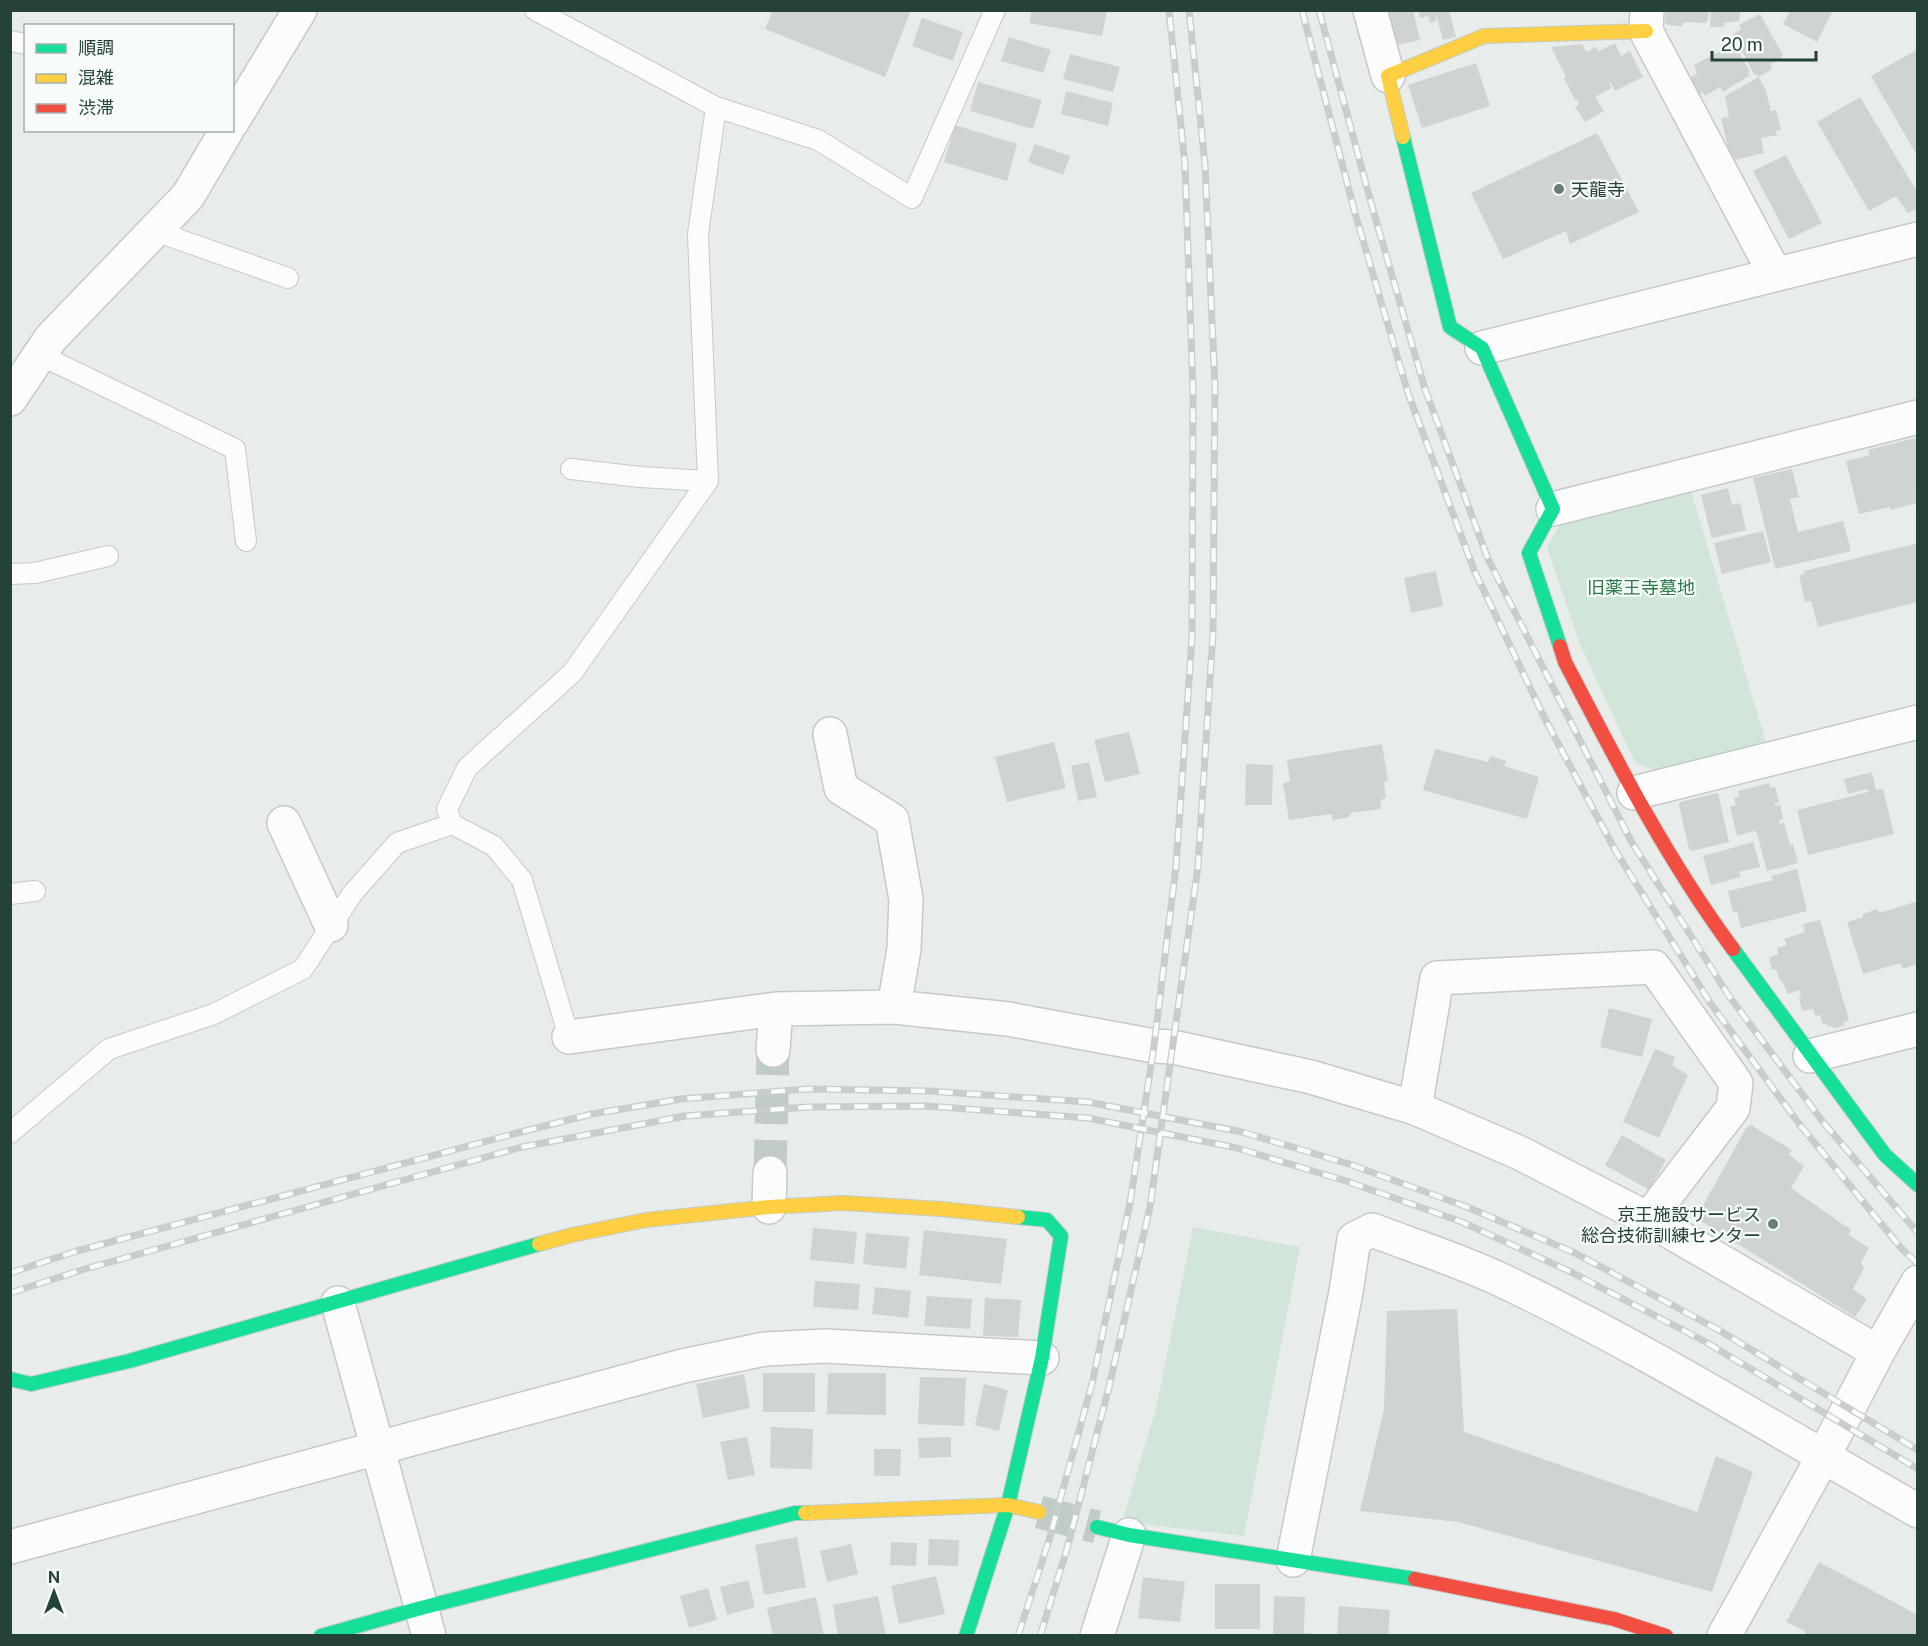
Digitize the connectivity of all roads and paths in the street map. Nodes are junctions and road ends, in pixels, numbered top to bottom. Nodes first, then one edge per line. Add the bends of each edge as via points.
1 (300, 10) edge
2 (535, 10) edge
3 (995, 10) edge
4 (1370, 10) edge
5 (1647, 21) edge
6 (1388, 76) junction
7 (242, 86) edge
8 (716, 107) junction
9 (234, 115) edge
10 (226, 132) edge
11 (154, 231) junction
12 (1917, 238) edge
13 (1774, 274) junction
14 (288, 279) dead end
15 (1482, 348) junction
16 (40, 355) junction
17 (10, 399) edge
18 (1917, 417) edge
19 (571, 469) dead end
20 (708, 481) junction
21 (1553, 508) junction
22 (246, 541) dead end
23 (108, 556) dead end
24 (10, 574) edge
25 (1917, 722) edge
26 (830, 734) dead end
27 (1634, 793) junction
28 (284, 823) dead end
29 (452, 824) junction
30 (35, 891) dead end
31 (10, 894) edge
32 (331, 925) junction
33 (894, 1006) junction
34 (776, 1010) junction
35 (1917, 1029) edge
36 (569, 1037) joint
37 (773, 1050) tunnel mouth
38 (1810, 1056) junction
39 (1415, 1108) junction
40 (10, 1133) edge
41 (770, 1173) tunnel mouth
42 (1917, 1185) edge
43 (769, 1207) junction
44 (1647, 1219) junction
45 (1917, 1282) edge
46 (338, 1303) junction
47 (1878, 1352) junction
48 (1042, 1358) junction
49 (10, 1379) edge
50 (378, 1448) junction
51 (1824, 1457) junction
52 (1008, 1505) junction
53 (1917, 1511) edge
54 (1039, 1512) tunnel mouth
55 (1097, 1527) tunnel mouth
56 (1130, 1535) junction
57 (10, 1547) edge
58 (1293, 1560) junction
59 (425, 1622) edge
60 (321, 1635) edge
61 (966, 1635) edge
62 (1097, 1635) edge
63 (1666, 1635) edge
64 (1724, 1635) edge

1 - 7 street
2 - 8 lane
3 - 8 lane via 912,198 818,140
4 - 6 street
5 - 6 street via 1484,36
5 - 13 street
6 - 15 street via 1450,327
7 - 9 street
8 - 20 lane via 698,234
10 - 11 street via 188,196
11 - 14 lane
11 - 16 street via 51,338
12 - 13 street
13 - 15 street
15 - 21 street
16 - 17 street
16 - 22 lane via 235,448
18 - 21 street
19 - 20 lane
20 - 29 lane via 572,673 467,768 447,809
21 - 27 street via 1529,554 1565,662
23 - 24 lane via 35,573
25 - 27 street
26 - 33 street via 841,788 892,820 906,899 904,950
27 - 38 street via 1713,923
28 - 32 street
29 - 32 lane via 397,843 352,894
29 - 36 lane via 494,846 522,880
30 - 31 lane
32 - 40 lane via 303,969 214,1014 109,1049
33 - 34 street
33 - 39 street via 1008,1019 1173,1047 1311,1077
34 - 36 street
34 - 37 street
35 - 38 street
38 - 42 street via 1885,1155
39 - 44 street via 1520,1153
39 - 44 street via 1437,978 1654,967 1736,1083 1733,1108
41 - 43 street
43 - 46 street via 646,1220 572,1235
43 - 48 street via 844,1203 1047,1220 1061,1236
44 - 47 street
45 - 47 street
46 - 49 street via 31,1384
46 - 50 street
47 - 51 street
48 - 50 street via 825,1346 765,1349 683,1366
48 - 52 street
50 - 57 street
50 - 59 street
51 - 53 street
51 - 58 street via 1695,1382 1497,1278 1372,1230 1354,1239
51 - 64 street
52 - 54 street
52 - 59 street via 795,1513
52 - 61 street
55 - 56 street
56 - 58 street
56 - 62 street
58 - 63 street via 1436,1582 1614,1619
59 - 60 street

